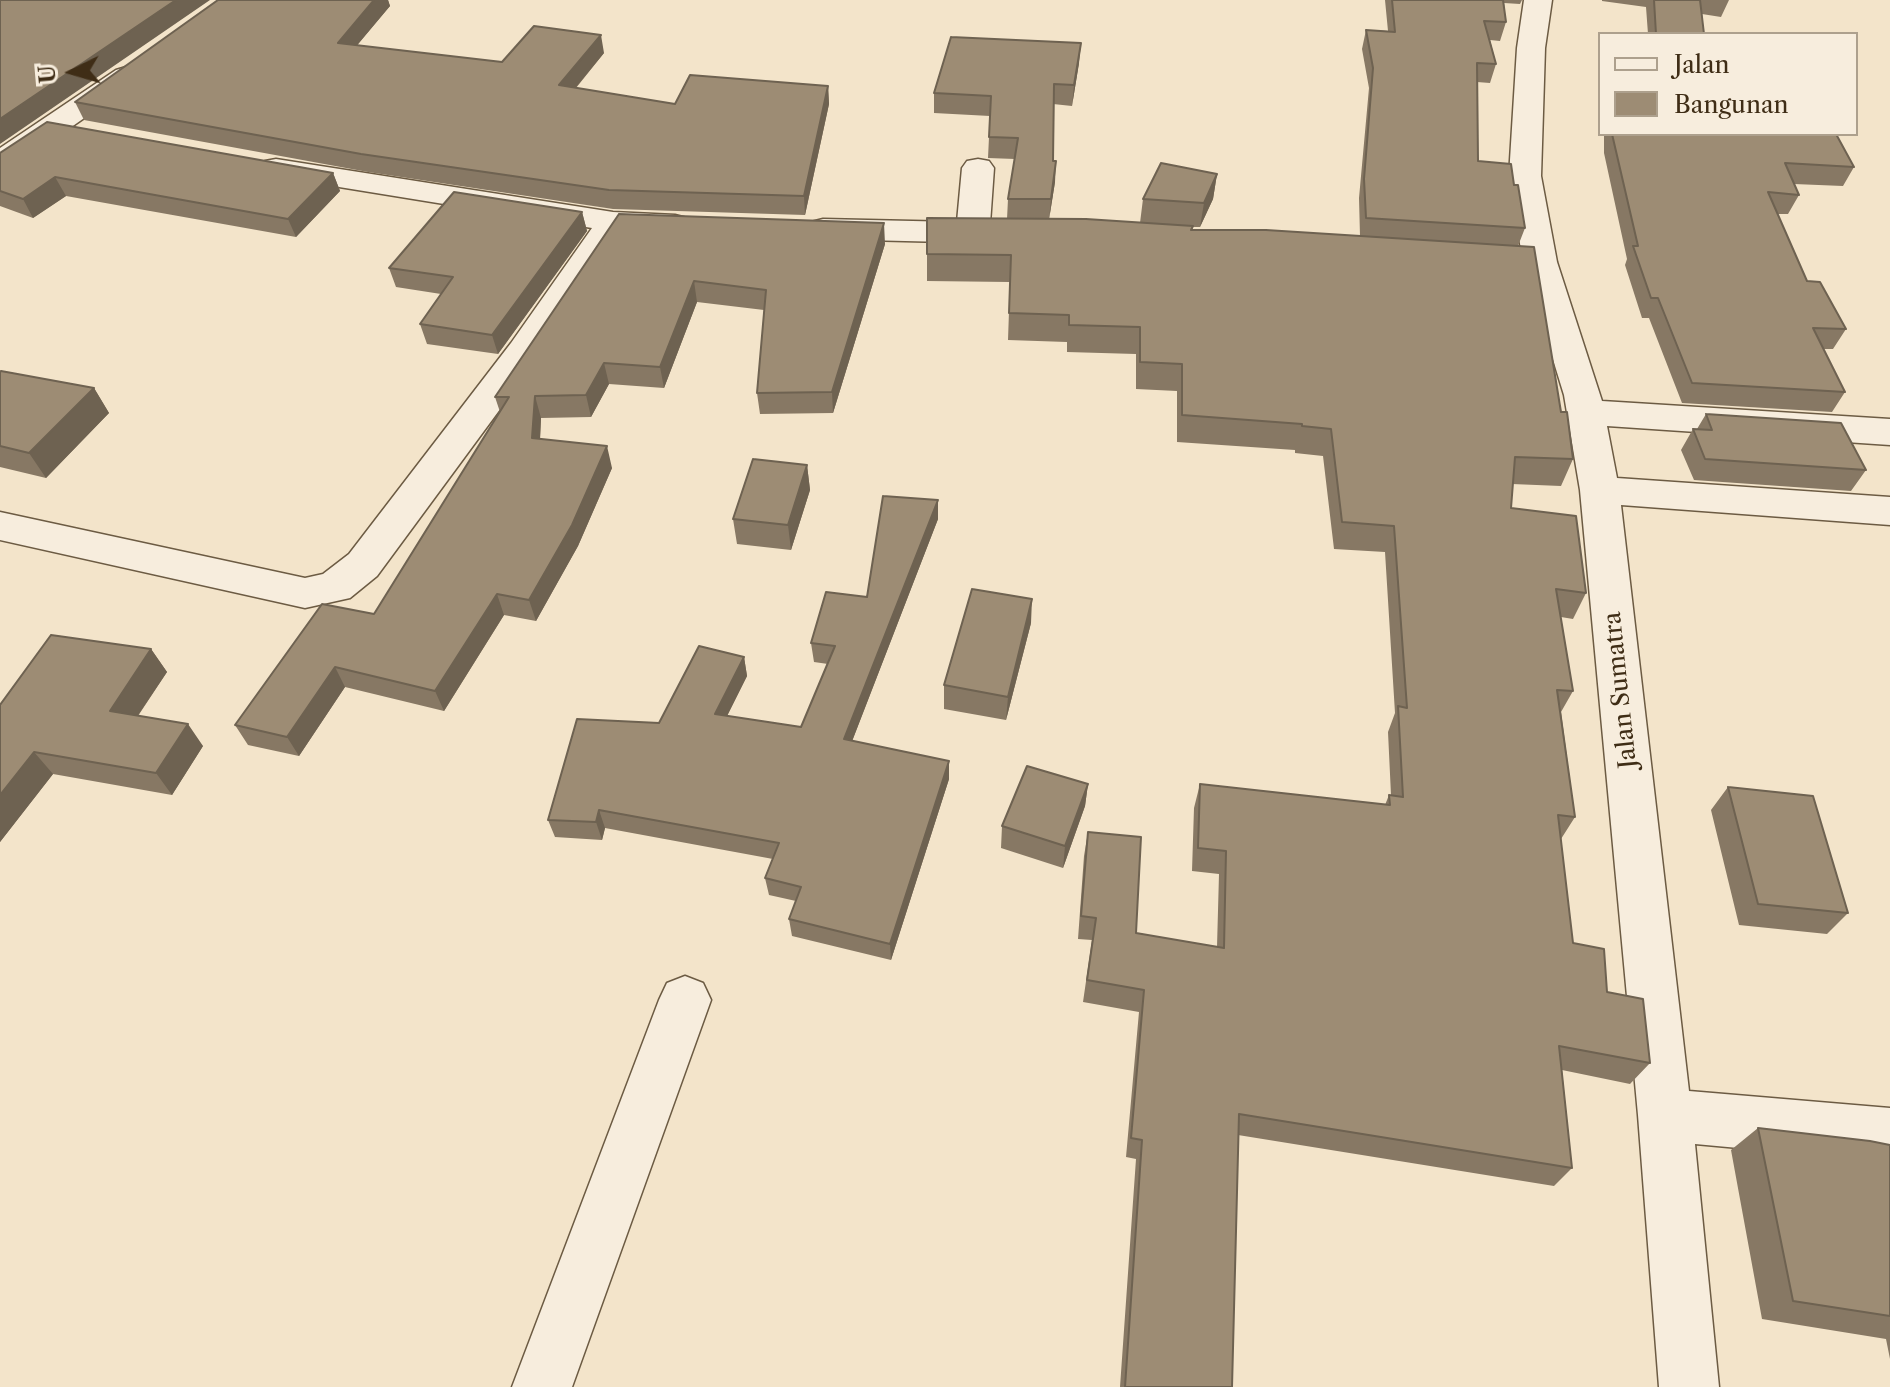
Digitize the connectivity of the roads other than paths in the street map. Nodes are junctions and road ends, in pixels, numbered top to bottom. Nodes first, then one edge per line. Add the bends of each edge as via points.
1 (1538, 0) edge
2 (143, 64) edge
3 (53, 127) junction
4 (100, 136) edge
5 (0, 162) edge
6 (241, 162) edge
7 (978, 168) dead end
8 (613, 222) junction
9 (702, 226) edge
10 (792, 229) edge
11 (973, 232) junction
12 (1020, 233) edge
13 (1585, 412) junction
14 (1890, 432) edge
15 (1600, 490) junction
16 (1890, 511) edge
17 (0, 526) edge
18 (685, 1000) dead end
19 (1665, 1115) junction
20 (1890, 1135) edge
21 (542, 1387) edge
22 (1689, 1387) edge

1 - 13 street, Jalan Sumatra via 1531,48 1525,261
2 - 3 street
3 - 4 street
3 - 5 street
6 - 8 street
7 - 11 street
8 - 9 street
8 - 17 street via 524,351 363,565 335,587 305,593
10 - 11 street
11 - 12 street
13 - 14 street
13 - 15 street, Jalan Sumatra
15 - 16 street
15 - 19 street, Jalan Sumatra
18 - 21 street
19 - 20 street
19 - 22 street, Jalan Sumatra

